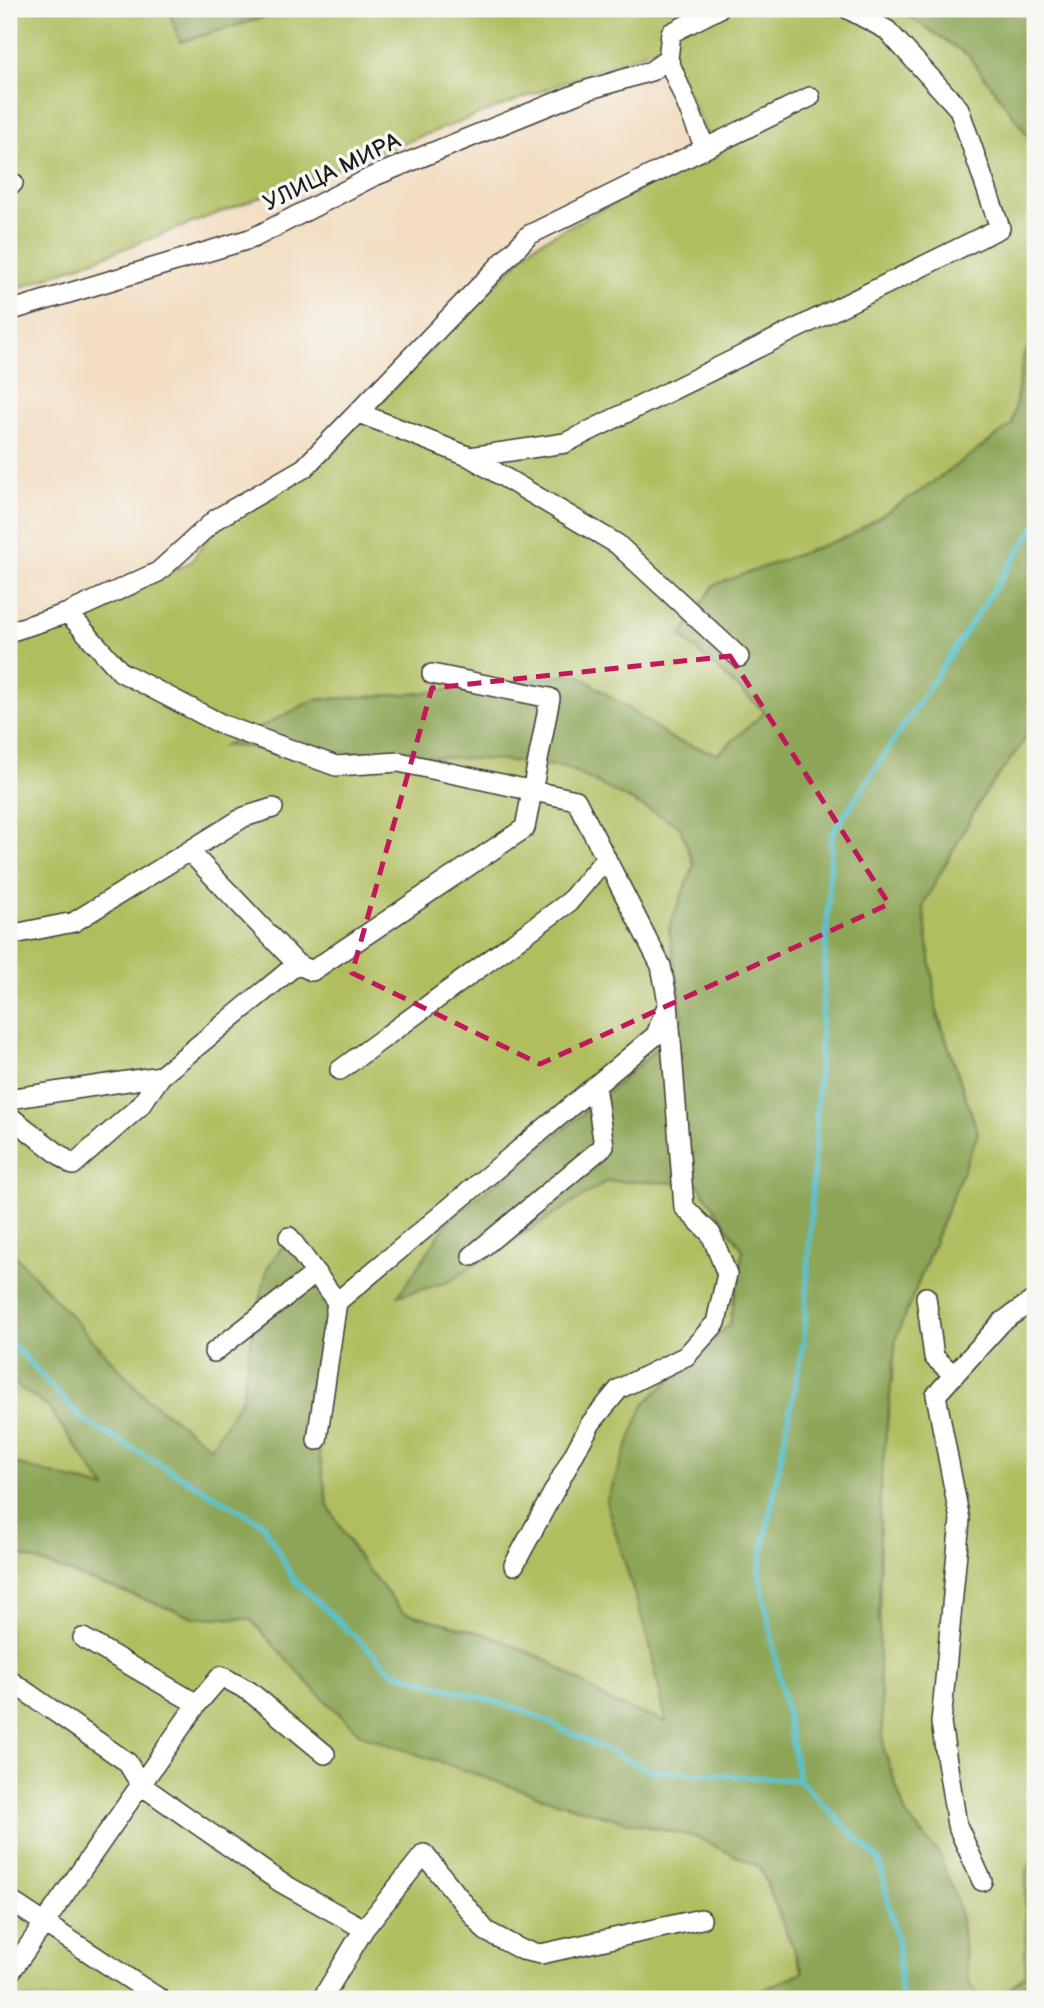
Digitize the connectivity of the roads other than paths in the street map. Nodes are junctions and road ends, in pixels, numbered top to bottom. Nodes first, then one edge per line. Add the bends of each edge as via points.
1 (718, 9) edge
2 (848, 9) edge
3 (668, 59) junction
4 (810, 97) dead end
5 (705, 148) junction
6 (9, 311) edge
7 (359, 412) junction
8 (470, 457) junction
9 (68, 613) junction
10 (9, 632) edge
11 (739, 657) dead end
12 (432, 674) dead end
13 (531, 791) junction
14 (273, 808) dead end
15 (189, 851) junction
16 (606, 858) junction
17 (9, 935) edge
18 (297, 964) junction
19 (668, 1002) junction
20 (340, 1070) dead end
21 (161, 1076) junction
22 (595, 1086) junction
23 (9, 1096) edge
24 (9, 1116) edge
25 (289, 1237) dead end
26 (472, 1256) dead end
27 (316, 1273) junction
28 (926, 1297) dead end
29 (1035, 1299) edge
30 (337, 1302) junction
31 (214, 1352) dead end
32 (934, 1357) junction
33 (954, 1375) junction
34 (936, 1395) junction
35 (317, 1440) dead end
36 (514, 1565) dead end
37 (83, 1639) dead end
38 (9, 1680) edge
39 (197, 1704) junction
40 (326, 1754) dead end
41 (141, 1785) junction
42 (982, 1881) dead end
43 (9, 1900) edge
44 (701, 1919) dead end
45 (44, 1923) junction
46 (364, 1929) junction
47 (9, 1974) edge
48 (160, 1999) edge
49 (322, 1999) edge

1 - 3 street via 671,33
2 - 8 street via 887,30 959,109 1000,228 565,443
3 - 5 street
3 - 6 street, УЛИЦА МИРА via 651,71 584,91 372,177 253,238
4 - 5 street
5 - 7 street via 528,235
7 - 8 street
7 - 9 street via 304,468 216,519 158,572
8 - 11 street via 617,544
9 - 10 street
9 - 13 street via 121,672 223,725 336,766 398,762
12 - 13 street via 550,698
13 - 16 street via 576,800
13 - 18 street via 525,828 312,971
14 - 15 street via 244,817
15 - 17 street via 75,922
15 - 18 street
16 - 19 street via 661,966
16 - 20 street via 569,902
18 - 21 street
19 - 22 street via 656,1035
19 - 36 street via 684,1206 710,1234 727,1274 716,1323 686,1356 619,1389 591,1423
21 - 23 street
21 - 24 street via 140,1107 73,1165
22 - 26 street via 604,1146
22 - 30 street
25 - 27 street
27 - 30 street
27 - 31 street
28 - 32 street
29 - 33 street via 1002,1322
30 - 35 street
32 - 33 street
32 - 34 street
33 - 34 street
34 - 42 street via 960,1520 941,1723 957,1825
37 - 39 street
38 - 41 street via 127,1762
39 - 40 street via 221,1676 249,1691
39 - 41 street
41 - 45 street
41 - 46 street via 280,1882
43 - 45 street
44 - 46 street via 541,1954 522,1950 486,1931 424,1854
45 - 47 street
45 - 48 street
46 - 49 street

